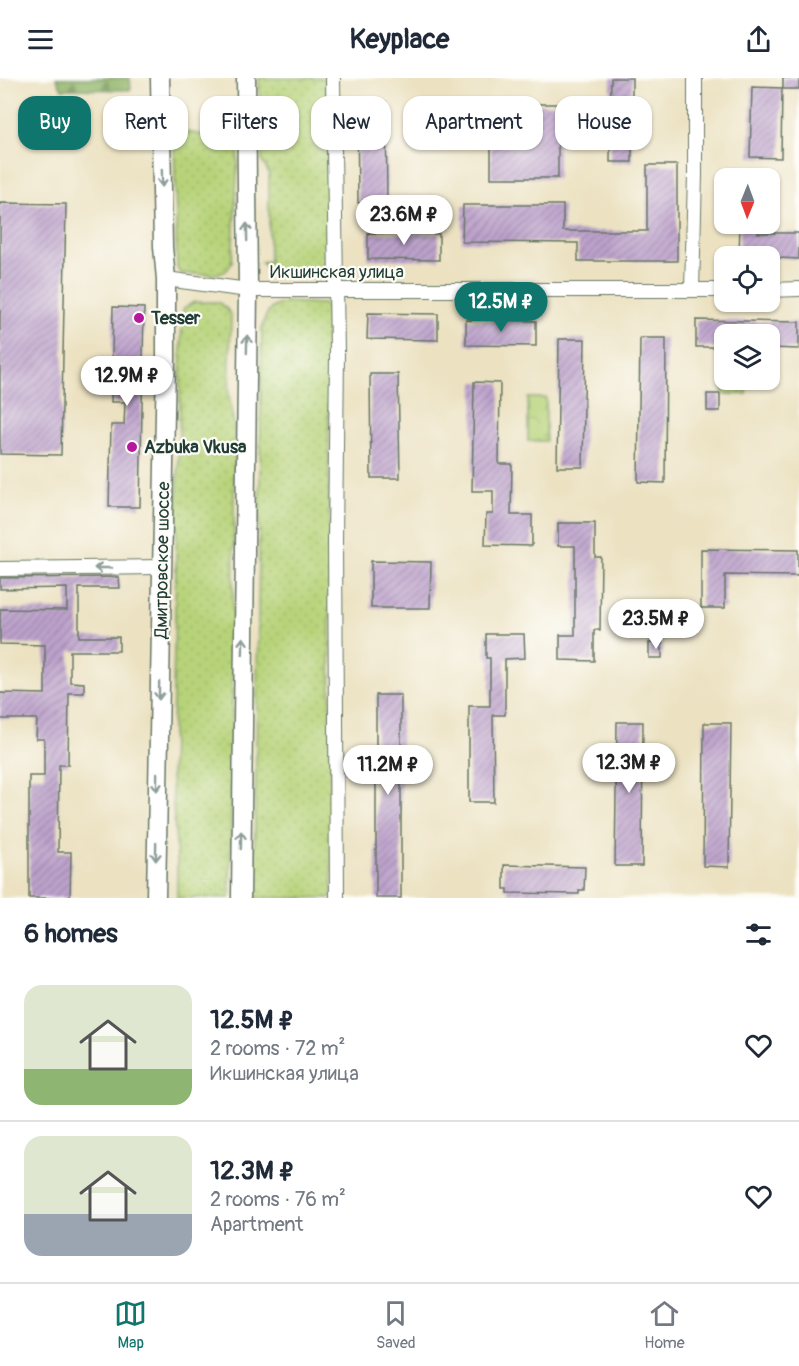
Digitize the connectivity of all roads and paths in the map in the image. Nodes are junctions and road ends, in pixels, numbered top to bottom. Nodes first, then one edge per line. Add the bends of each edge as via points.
1 (160, 78) edge
2 (246, 78) edge
3 (333, 78) edge
4 (695, 78) edge
5 (166, 279) junction
6 (248, 290) junction
7 (336, 290) junction
8 (692, 290) junction
9 (714, 290) edge
10 (780, 290) edge
11 (799, 290) edge
12 (162, 567) junction
13 (0, 569) edge
14 (156, 898) edge
15 (241, 898) edge
16 (337, 898) edge

1 -> 5 main road, Дмитровское шоссе
6 -> 2 main road
3 - 7 street
4 - 8 street
5 - 6 street, Икшинская улица
5 - 12 main road, Дмитровское шоссе
6 - 7 street, Икшинская улица
15 -> 6 main road
7 - 8 street, Икшинская улица
7 - 16 street
8 - 9 street, Икшинская улица
10 - 11 street
12 -> 13 street
12 -> 14 main road, Дмитровское шоссе

